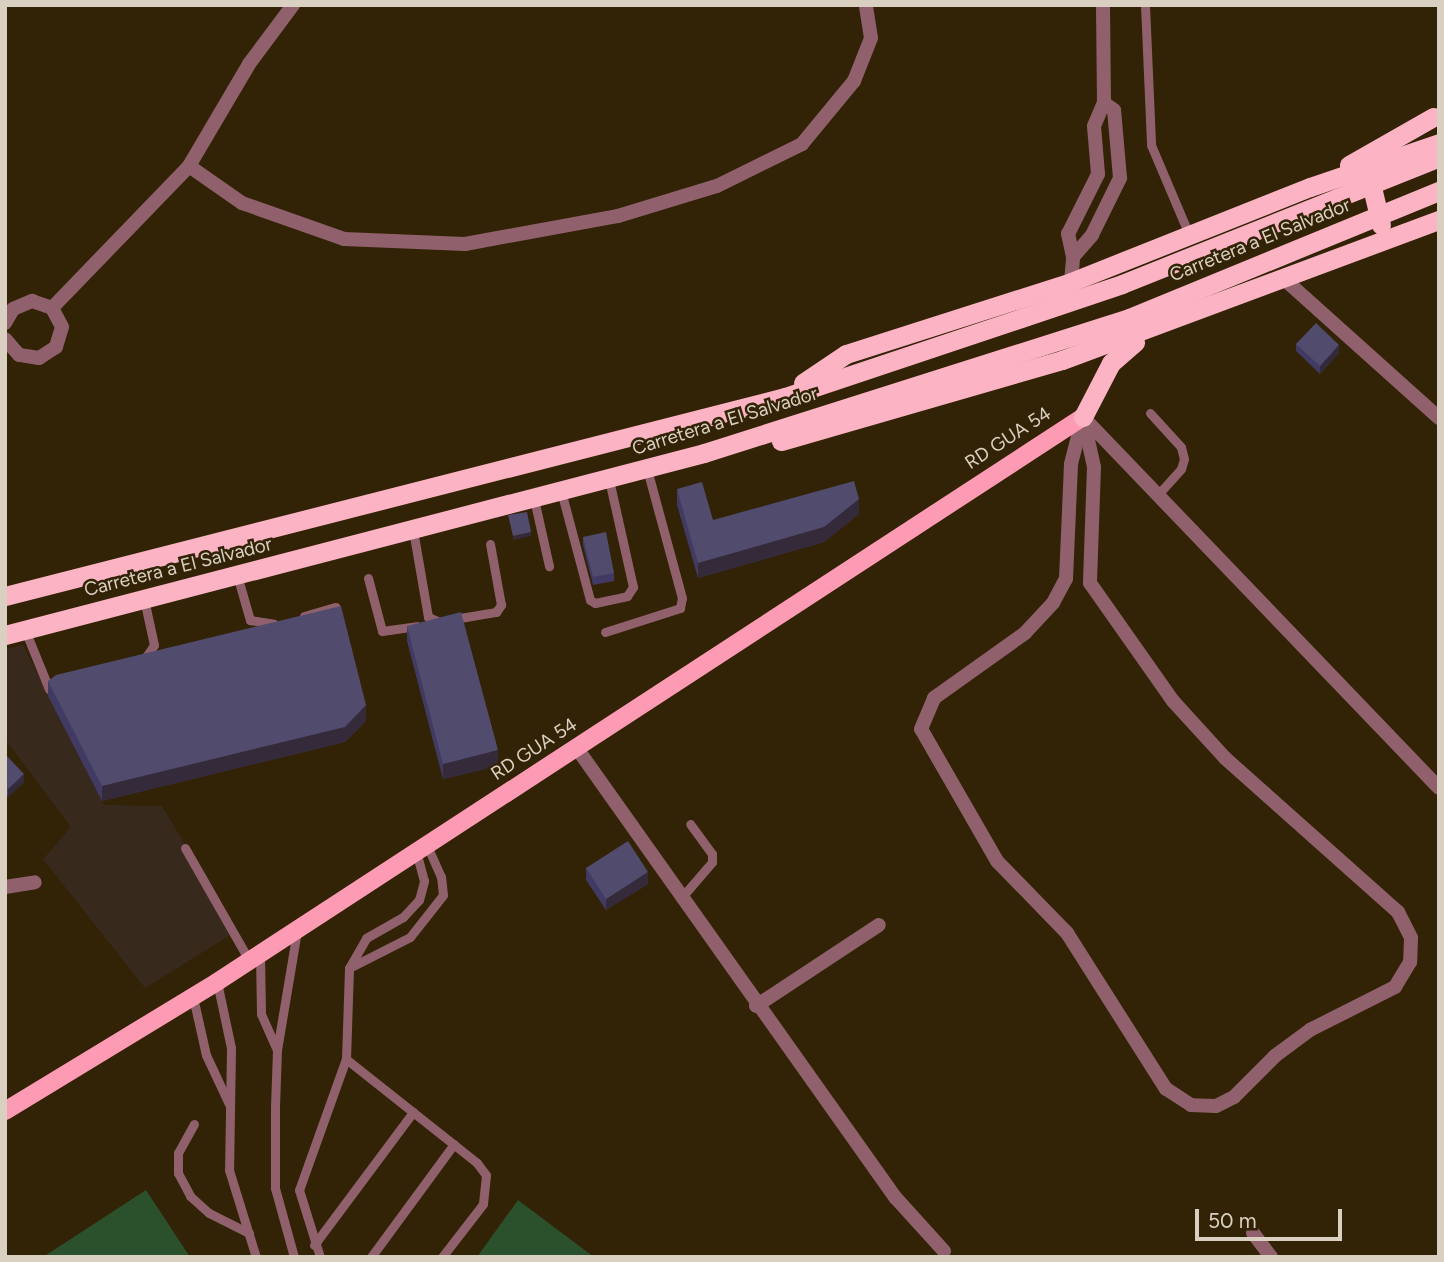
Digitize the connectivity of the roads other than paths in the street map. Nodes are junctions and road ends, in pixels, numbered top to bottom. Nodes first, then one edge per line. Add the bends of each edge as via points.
1 (293, 5) edge
2 (866, 5) edge
3 (1103, 5) edge
4 (1145, 5) edge
5 (1104, 103) junction
6 (1436, 115) edge
7 (1439, 143) edge
8 (1439, 158) edge
9 (1382, 163) junction
10 (189, 166) junction
11 (1310, 187) junction
12 (1439, 191) edge
13 (1439, 220) edge
14 (1401, 237) junction
15 (1190, 238) junction
16 (1073, 257) junction
17 (1283, 278) junction
18 (1071, 282) junction
19 (52, 308) junction
20 (5, 323) edge
21 (1168, 324) junction
22 (5, 339) edge
23 (1062, 360) junction
24 (785, 397) junction
25 (1150, 413) dead end
26 (1083, 416) junction
27 (1439, 418) edge
28 (704, 453) junction
29 (647, 468) junction
30 (609, 480) junction
31 (561, 491) junction
32 (1157, 496) junction
33 (534, 499) junction
34 (413, 530) junction
35 (490, 544) dead end
36 (549, 566) dead end
37 (237, 575) junction
38 (368, 578) dead end
39 (1066, 579) junction
40 (1090, 583) junction
41 (5, 596) edge
42 (144, 599) junction
43 (336, 607) edge
44 (432, 622) junction
45 (15, 632) edge
46 (605, 632) dead end
47 (131, 662) edge
48 (49, 689) edge
49 (576, 747) junction
50 (1439, 788) edge
51 (690, 824) dead end
52 (185, 848) dead end
53 (421, 848) junction
54 (35, 882) dead end
55 (5, 887) edge
56 (682, 897) junction
57 (879, 925) dead end
58 (298, 929) junction
59 (255, 955) junction
60 (349, 968) junction
61 (217, 982) junction
62 (193, 997) junction
63 (756, 1006) junction
64 (277, 1050) junction
65 (346, 1059) junction
66 (229, 1105) junction
67 (5, 1111) edge
68 (413, 1112) junction
69 (194, 1124) dead end
70 (454, 1144) junction
71 (248, 1233) junction
72 (1253, 1233) dead end
73 (313, 1245) junction
74 (943, 1251) dead end
75 (256, 1257) edge
76 (294, 1257) edge
77 (320, 1257) edge
78 (371, 1257) edge
79 (442, 1257) edge
80 (1271, 1257) edge

1 - 10 street via 249,64
2 - 10 street via 871,38 854,81 802,144 717,186 618,216 465,244 344,239 242,203
3 - 5 street
4 - 15 lane via 1152,145
5 - 16 street via 1094,126 1098,174 1068,234
5 - 16 street via 1114,110 1120,177 1092,235
6 - 9 highway
6 - 11 highway
7 - 9 highway
8 - 24 highway, Carretera a El Salvador via 1122,284
9 - 11 highway
9 - 14 highway, bridge via 1371,183 1381,225
10 - 19 street
11 - 15 highway
12 - 28 highway, Carretera a El Salvador via 1129,318
13 - 14 highway
14 - 17 highway
15 - 18 highway
16 - 18 street
17 - 21 highway
17 - 27 street
18 - 24 highway via 846,354
19 - 20 street via 22,303
19 - 22 street via 62,327 49,354 39,358 19,355
21 - 23 highway
21 - 26 highway via 1117,355
23 - 26 highway via 1088,369
23 - 28 highway via 752,449
24 - 41 highway, Carretera a El Salvador
25 - 32 lane via 1181,447 1184,459
26 - 32 street
26 - 39 street via 1071,464
26 - 40 street via 1094,467
26 - 49 main road, RD GUA 54
28 - 29 highway, Carretera a El Salvador
29 - 30 highway, Carretera a El Salvador
29 - 46 lane via 682,598 680,608
30 - 31 highway, Carretera a El Salvador
30 - 31 lane via 633,587 627,596 590,600
31 - 33 highway, Carretera a El Salvador
32 - 50 street
33 - 34 highway, Carretera a El Salvador
33 - 36 lane
34 - 37 highway, Carretera a El Salvador
34 - 44 lane
35 - 44 lane via 501,598 496,612
37 - 42 highway, Carretera a El Salvador
37 - 43 lane via 250,620 259,625
38 - 44 lane via 382,631
39 - 40 street
39 - 40 street via 1053,603 1025,633 934,698 921,729 996,861 1067,933 1166,1089 1191,1105 1216,1106 1234,1097 1275,1056 1310,1030 1395,987 1410,962 1411,937 1398,912 1225,758 1173,701
42 - 45 highway, Carretera a El Salvador
42 - 47 lane via 152,654
45 - 48 lane
49 - 53 main road, RD GUA 54
49 - 56 street
51 - 56 lane via 712,854 712,862
52 - 59 lane
53 - 58 main road, RD GUA 54
53 - 60 lane via 419,900 403,917 366,938
53 - 60 lane via 441,877 443,895 410,937
54 - 55 street
56 - 63 street
57 - 63 street
58 - 59 main road, RD GUA 54
58 - 64 lane
59 - 61 main road, RD GUA 54
59 - 64 lane via 261,1014
60 - 65 lane
61 - 62 main road, RD GUA 54
61 - 66 lane via 231,1048
62 - 66 lane via 206,1055
62 - 67 main road, RD GUA 54
63 - 74 street via 895,1197
64 - 76 lane via 275,1188
65 - 68 lane
65 - 73 lane via 299,1190
66 - 71 lane via 229,1170
68 - 70 lane
68 - 73 lane
69 - 71 lane via 178,1153 178,1173 200,1207
70 - 78 lane
70 - 79 lane via 482,1168 488,1189 483,1204
71 - 75 lane
72 - 80 street
73 - 77 lane

